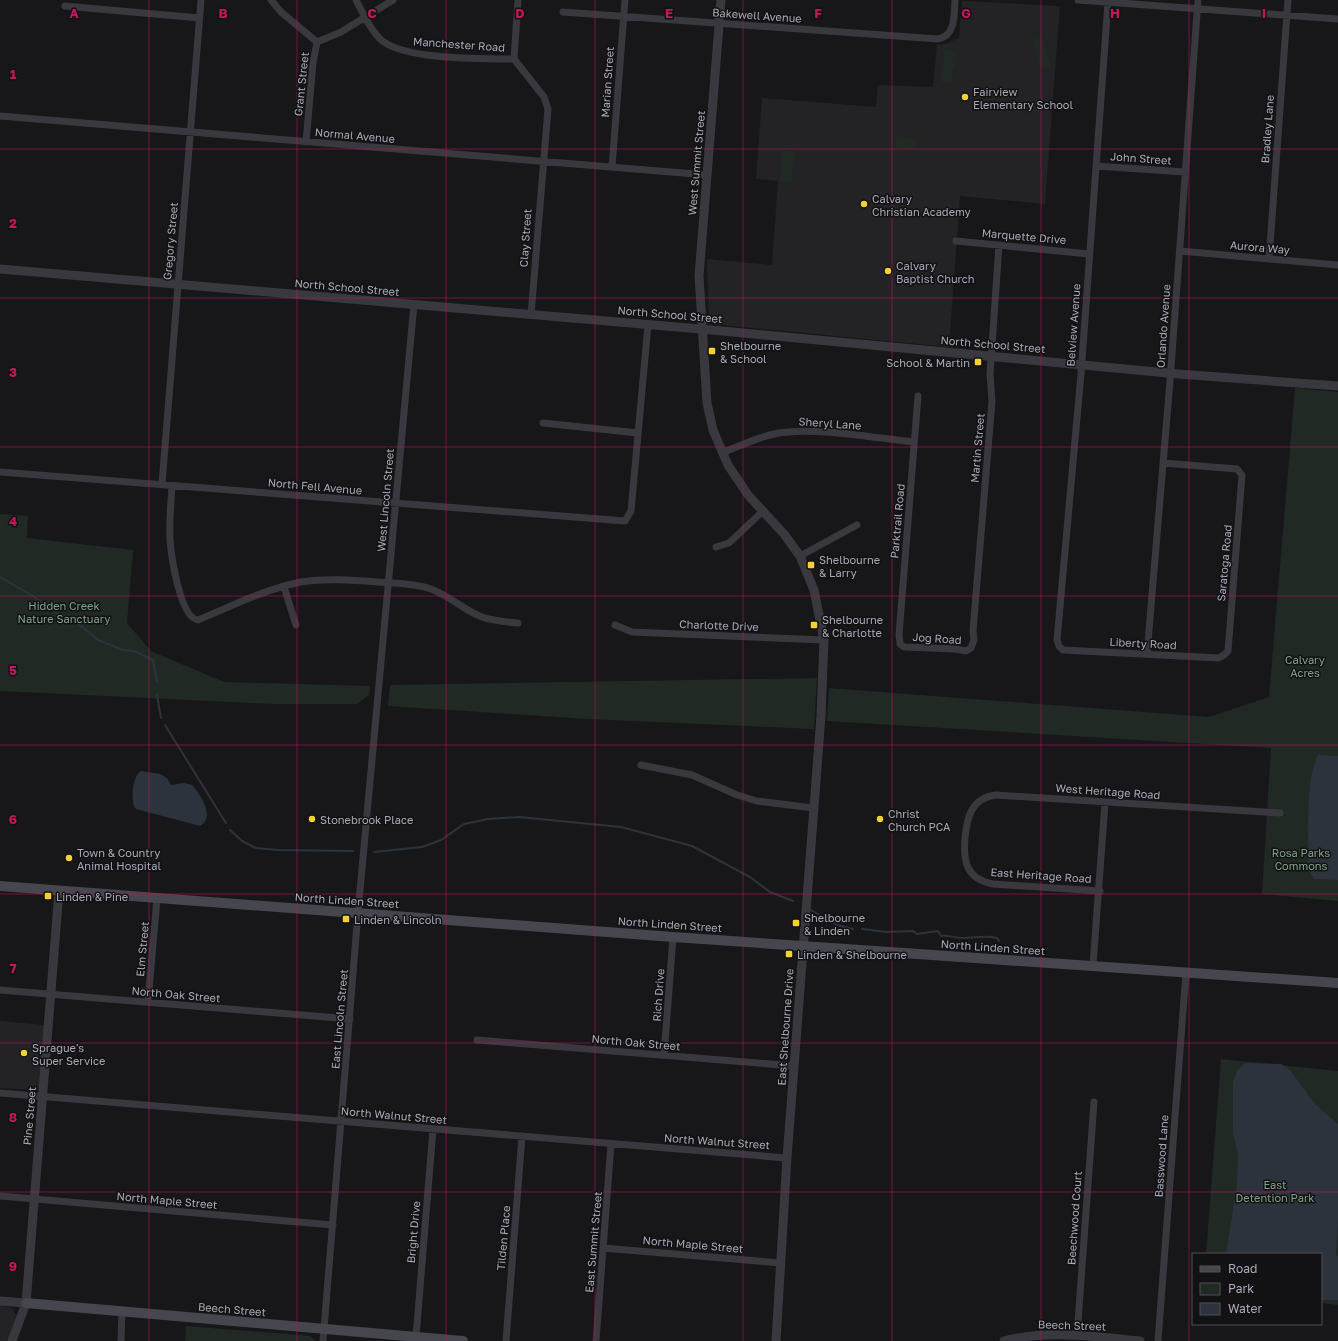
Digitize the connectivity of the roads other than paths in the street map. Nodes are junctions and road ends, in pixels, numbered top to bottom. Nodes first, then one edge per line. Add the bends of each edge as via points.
1 (200, 0) edge
2 (271, 0) edge
3 (356, 0) edge
4 (393, 0) edge
5 (518, 0) edge
6 (625, 0) edge
7 (721, 0) edge
8 (955, 0) edge
9 (1078, 0) edge
10 (1198, 0) edge
11 (1288, 0) edge
12 (1108, 2) junction
13 (65, 6) dead end
14 (1197, 9) junction
15 (563, 12) dead end
16 (1287, 16) junction
17 (365, 17) junction
18 (624, 17) junction
19 (199, 18) junction
20 (1338, 19) edge
21 (719, 23) junction
22 (317, 42) junction
23 (514, 59) junction
24 (0, 116) edge
25 (190, 132) junction
26 (306, 142) junction
27 (543, 162) junction
28 (1096, 166) junction
29 (612, 167) junction
30 (1186, 172) junction
31 (707, 175) junction
32 (956, 241) dead end
33 (999, 245) junction
34 (1180, 251) junction
35 (1089, 254) junction
36 (1269, 259) junction
37 (1338, 265) edge
38 (0, 269) edge
39 (178, 284) junction
40 (414, 304) junction
41 (531, 315) junction
42 (648, 325) junction
43 (703, 329) junction
44 (992, 356) junction
45 (1082, 365) junction
46 (1171, 373) junction
47 (1338, 386) edge
48 (918, 396) dead end
49 (543, 423) dead end
50 (638, 433) junction
51 (914, 442) junction
52 (722, 453) junction
53 (1163, 463) junction
54 (0, 472) edge
55 (162, 484) junction
56 (172, 486) junction
57 (395, 504) junction
58 (763, 511) junction
59 (857, 525) dead end
60 (716, 547) dead end
61 (800, 556) junction
62 (389, 583) junction
63 (284, 587) junction
64 (518, 623) dead end
65 (296, 625) dead end
66 (615, 625) dead end
67 (824, 640) junction
68 (904, 647) joint
69 (1061, 648) joint
70 (968, 650) joint
71 (1147, 654) junction
72 (1224, 655) joint
73 (378, 698) joint
74 (641, 766) dead end
75 (1106, 803) junction
76 (813, 808) junction
77 (1280, 813) dead end
78 (965, 839) joint
79 (0, 886) edge
80 (59, 891) junction
81 (1100, 891) junction
82 (157, 898) junction
83 (358, 912) junction
84 (673, 937) junction
85 (803, 946) junction
86 (1094, 965) junction
87 (1186, 972) junction
88 (1338, 983) edge
89 (0, 990) edge
90 (51, 994) junction
91 (148, 1002) junction
92 (350, 1019) junction
93 (477, 1040) dead end
94 (664, 1055) junction
95 (794, 1066) junction
96 (0, 1093) edge
97 (43, 1096) junction
98 (1094, 1102) dead end
99 (341, 1121) junction
100 (433, 1129) junction
101 (522, 1136) junction
102 (612, 1144) junction
103 (787, 1158) junction
104 (0, 1196) edge
105 (34, 1199) junction
106 (333, 1224) junction
107 (603, 1248) junction
108 (781, 1263) junction
109 (0, 1301) edge
110 (26, 1303) junction
111 (122, 1312) junction
112 (324, 1329) junction
113 (1077, 1336) junction
114 (416, 1337) junction
115 (12, 1341) edge
116 (121, 1341) edge
117 (323, 1341) edge
118 (463, 1341) edge
119 (506, 1341) edge
120 (596, 1341) edge
121 (776, 1341) edge
122 (1004, 1341) edge
123 (1140, 1341) edge
124 (1158, 1341) edge

1 - 19 street, Gregory Street
2 - 22 street, Grant Street via 281,12
3 - 17 street, Manchester Road
4 - 17 street
5 - 23 street
6 - 18 street, Marian Street
7 - 21 street, West Summit Street
8 - 21 street, Bakewell Avenue via 952,26 947,35 938,39
9 - 12 street
10 - 14 street, Orlando Avenue
11 - 16 street, Bradley Lane
12 - 14 street
12 - 28 street, Belview Avenue
13 - 19 street
14 - 16 street
14 - 30 street, Orlando Avenue
15 - 18 street, Bakewell Avenue
16 - 20 street
16 - 36 street, Bradley Lane
17 - 22 street via 341,32
17 - 23 street, Manchester Road via 380,40 400,50 426,55
18 - 21 street, Bakewell Avenue
18 - 29 street, Marian Street
19 - 25 street, Gregory Street
21 - 31 street, West Summit Street
22 - 26 street, Grant Street via 312,63
23 - 27 street, Clay Street via 544,97 548,109
24 - 25 street, Normal Avenue
25 - 26 street, Normal Avenue
25 - 39 street, Gregory Street
26 - 27 street, Normal Avenue
27 - 29 street, Normal Avenue
27 - 41 street, Clay Street
28 - 30 street, John Street
28 - 35 street, Belview Avenue
29 - 31 street, Normal Avenue
30 - 34 street, Orlando Avenue
31 - 43 street, West Summit Street via 699,276
32 - 33 street, Marquette Drive
33 - 35 street, Marquette Drive
33 - 44 street, Martin Street
34 - 36 street, Aurora Way
34 - 46 street, Orlando Avenue
35 - 45 street, Belview Avenue
36 - 37 street, Aurora Way
38 - 39 street, North School Street
39 - 40 street, North School Street
39 - 55 street, Gregory Street
40 - 41 street, North School Street
40 - 57 street, West Lincoln Street
41 - 42 street, North School Street
42 - 43 street, North School Street
42 - 50 street
43 - 44 street, North School Street
43 - 52 street, West Summit Street via 707,403 713,430
44 - 45 street, North School Street
44 - 70 street, Martin Street via 992,401 974,640
45 - 46 street, North School Street
45 - 69 street, Belview Avenue via 1057,640
46 - 47 street, North School Street
46 - 53 street, Orlando Avenue
48 - 51 street, Parktrail Road
49 - 50 street
50 - 57 street, North Fell Avenue via 631,511 627,519 619,521
51 - 52 street, Sheryl Lane via 794,432 766,436
51 - 68 street, Parktrail Road via 899,635 900,644
52 - 58 street, West Summit Street via 741,485
53 - 71 street, Orlando Avenue
53 - 72 street, Saratoga Road via 1237,469 1241,472 1228,651
54 - 55 street, North Fell Avenue
55 - 56 street, North Fell Avenue
56 - 57 street, North Fell Avenue
56 - 63 street via 172,559 177,583 190,617 198,620 229,605
57 - 62 street, West Lincoln Street
58 - 60 street via 729,543
58 - 61 street, East Shelbourne Drive
59 - 61 street
61 - 67 street, East Shelbourne Drive via 814,588
62 - 63 street via 330,580 301,582
62 - 64 street via 428,588 481,617
62 - 73 street, West Lincoln Street
63 - 65 street
66 - 67 street, Charlotte Drive via 632,632
67 - 76 street, East Shelbourne Drive
68 - 70 street, Jog Road
69 - 71 street, Liberty Road via 1066,651
71 - 72 street, Liberty Road via 1219,658
73 - 83 street, East Lincoln Street
74 - 76 street via 692,775 757,801
75 - 77 street, West Heritage Road
75 - 78 street, West Heritage Road via 991,796 981,800 971,810 966,823
75 - 81 street
76 - 85 street, East Shelbourne Drive
78 - 81 street, East Heritage Road via 966,863 971,872 983,881 993,884
79 - 80 main road, North Linden Street
80 - 82 main road, North Linden Street
80 - 90 street, Pine Street
81 - 86 street
82 - 83 main road, North Linden Street
82 - 91 street, Elm Street
83 - 84 main road, North Linden Street
83 - 92 street, East Lincoln Street
84 - 85 main road, North Linden Street
84 - 94 street, Rich Drive
85 - 86 main road, North Linden Street
85 - 95 street, East Shelbourne Drive
86 - 87 main road, North Linden Street
87 - 88 main road, North Linden Street
87 - 124 street, Basswood Lane
89 - 90 street, North Oak Street
90 - 91 street, North Oak Street
90 - 97 street, Pine Street
91 - 92 street, North Oak Street
92 - 99 street, East Lincoln Street
93 - 94 street, North Oak Street
94 - 95 street, North Oak Street
95 - 103 street, East Shelbourne Drive
96 - 97 street, North Walnut Street
97 - 99 street, North Walnut Street
97 - 105 street, Pine Street
98 - 113 street, Beechwood Court
99 - 100 street, North Walnut Street
99 - 106 street, East Lincoln Street
100 - 101 street, North Walnut Street
100 - 114 street, Bright Drive
101 - 102 street, North Walnut Street
101 - 119 street, Tilden Place
102 - 103 street, North Walnut Street
102 - 107 street, East Summit Street
103 - 108 street, East Shelbourne Drive
104 - 105 street, North Maple Street
105 - 106 street, North Maple Street
105 - 110 street, Pine Street
106 - 112 street, East Lincoln Street
107 - 108 street, North Maple Street
107 - 120 street, East Summit Street
108 - 121 street, East Shelbourne Drive
109 - 110 street, Beech Street
110 - 111 main road, Beech Street
110 - 115 street, Pine Street
111 - 112 main road, Beech Street
111 - 116 street
112 - 114 main road, Beech Street
112 - 117 street, East Lincoln Street
113 - 122 street, Beech Street via 1036,1335
113 - 123 street, Beech Street
114 - 118 main road, Beech Street

